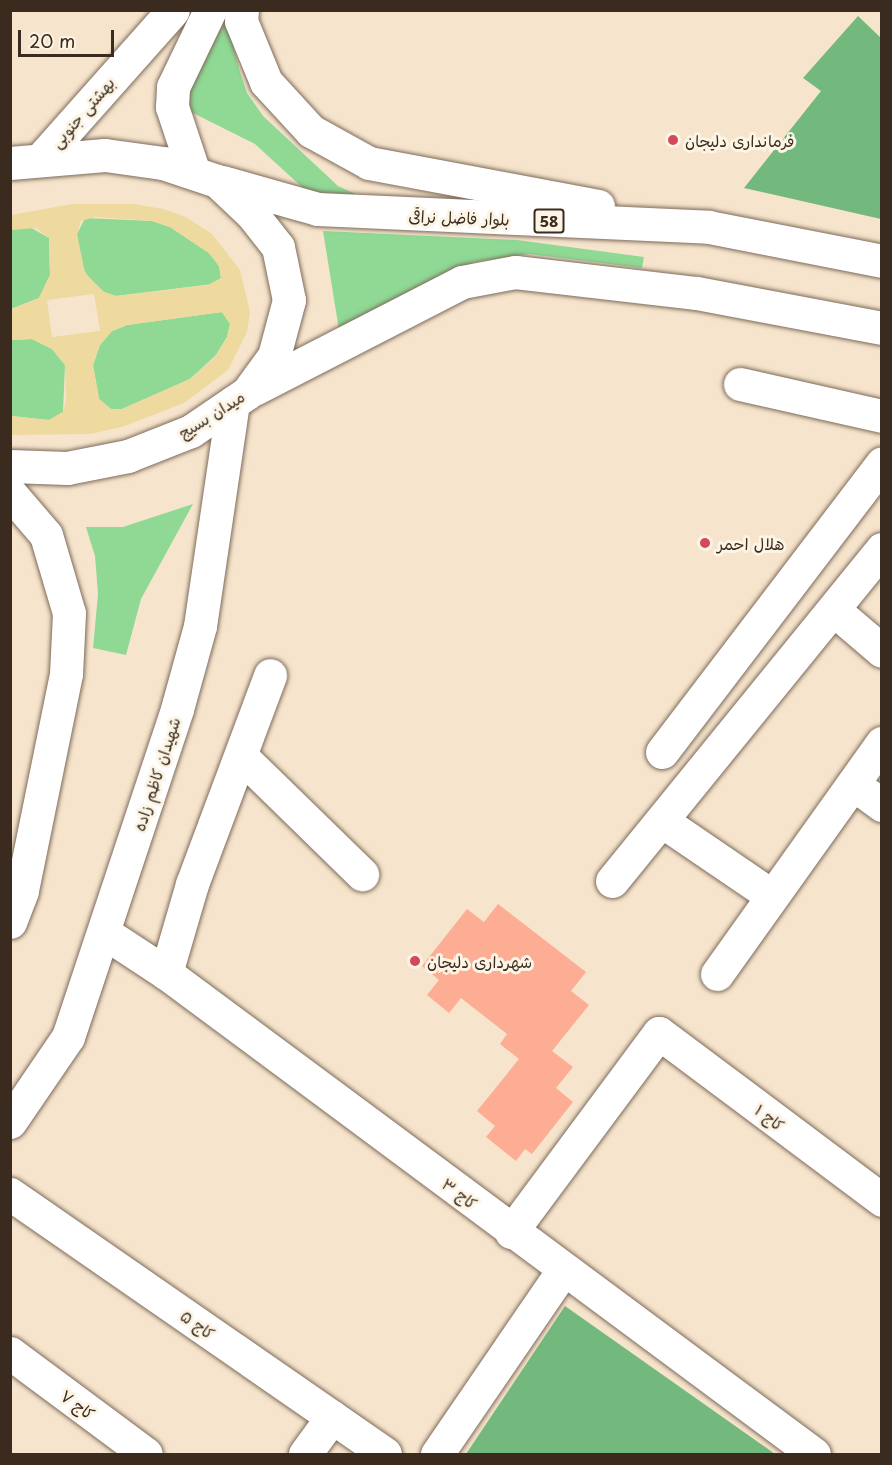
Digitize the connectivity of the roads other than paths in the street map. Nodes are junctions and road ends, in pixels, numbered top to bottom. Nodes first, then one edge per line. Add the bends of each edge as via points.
1 (173, 10) edge
2 (210, 10) edge
3 (242, 10) edge
4 (25, 162) edge
5 (205, 177) junction
6 (709, 227) junction
7 (882, 261) edge
8 (882, 328) edge
9 (740, 384) dead end
10 (240, 398) junction
11 (882, 416) edge
12 (882, 463) edge
13 (10, 466) edge
14 (10, 494) edge
15 (882, 549) edge
16 (834, 610) junction
17 (882, 651) edge
18 (270, 675) dead end
19 (882, 743) edge
20 (662, 752) dead end
21 (242, 757) junction
22 (853, 784) junction
23 (882, 805) edge
24 (662, 821) junction
25 (362, 874) dead end
26 (612, 882) dead end
27 (772, 896) junction
28 (10, 922) edge
29 (105, 933) junction
30 (166, 973) junction
31 (717, 974) dead end
32 (10, 1122) edge
33 (10, 1194) edge
34 (882, 1200) edge
35 (511, 1232) junction
36 (563, 1270) junction
37 (10, 1353) edge
38 (332, 1418) junction
39 (146, 1455) edge
40 (304, 1455) edge
41 (385, 1455) edge
42 (437, 1455) edge
43 (814, 1455) edge

1 - 4 main road, بهشتی جنوبی
2 - 5 main road via 173,87 172,106
3 - 6 main road via 241,21 266,82 310,131 369,163
4 - 5 main road, میدان بسیج via 105,155 164,163
5 - 6 main road, بلوار فاضل نراقی / 58 via 318,209
5 - 10 main road, میدان بسیج via 252,214 278,247 287,281 289,300 274,356
6 - 7 main road, بلوار فاضل نراقی / 58
8 - 10 main road via 697,293 514,272 462,282
9 - 11 main road
10 - 13 main road, میدان بسیج via 190,431 128,456 67,468
10 - 29 main road, شهیدان کاظم زاده via 200,626
12 - 20 main road
14 - 28 main road via 46,535 69,613 66,674 22,891
15 - 16 main road
16 - 17 main road
16 - 24 main road
18 - 21 main road
19 - 22 main road
21 - 25 main road
21 - 30 main road via 192,884
22 - 23 main road
22 - 27 main road
24 - 26 main road
24 - 27 main road
27 - 31 main road
29 - 30 main road, کاج ۳
29 - 32 main road, شهیدان کاظم زاده via 68,1037
30 - 35 main road, کاج ۳
33 - 38 main road, کاج ۵
34 - 35 main road, کاج ۱ via 659,1033
35 - 36 main road, کاج ۳
36 - 42 main road
36 - 43 main road, کاج ۳
37 - 39 main road, کاج ۷
38 - 40 main road
38 - 41 main road, کاج ۵

